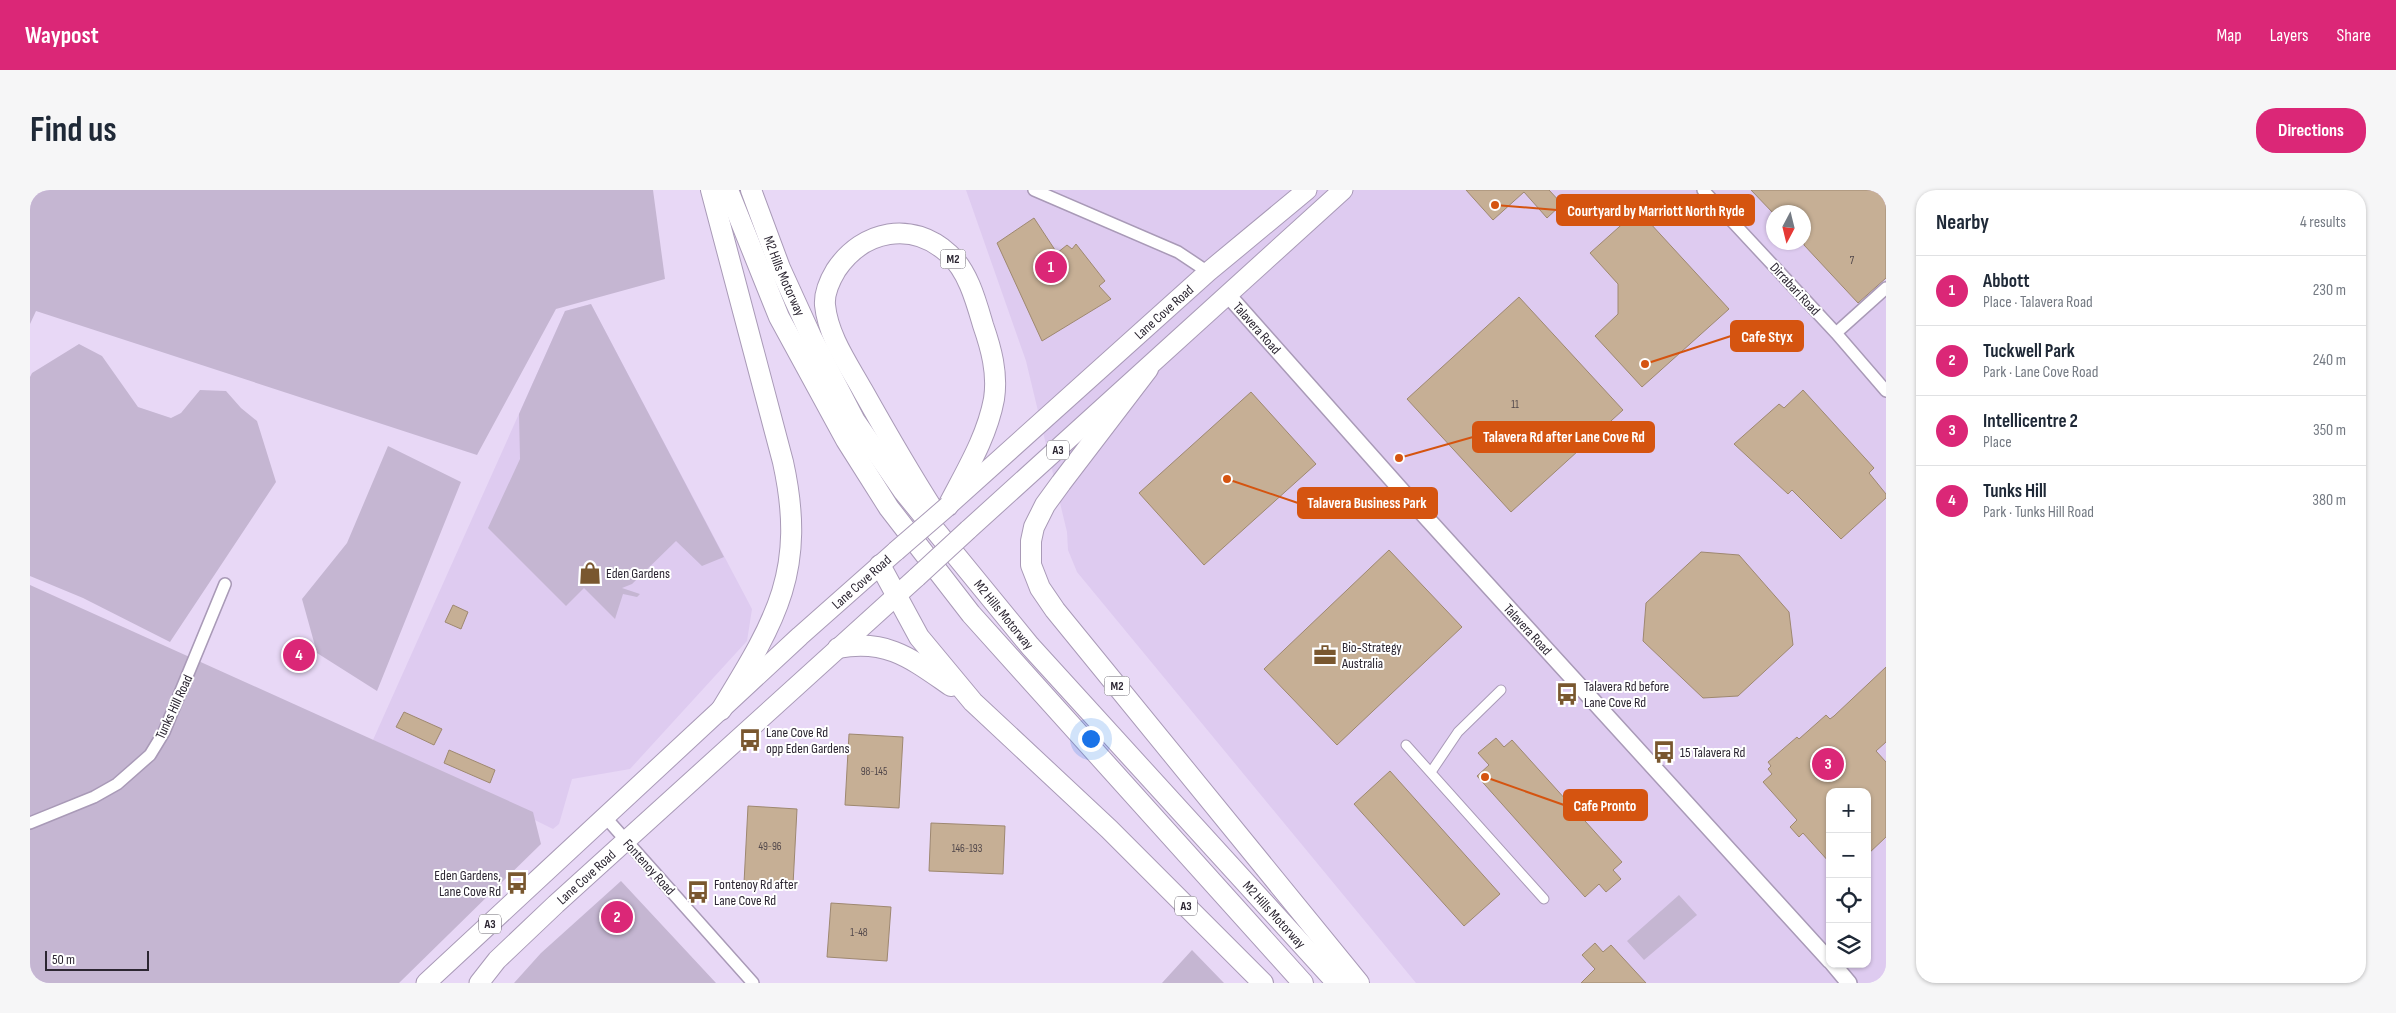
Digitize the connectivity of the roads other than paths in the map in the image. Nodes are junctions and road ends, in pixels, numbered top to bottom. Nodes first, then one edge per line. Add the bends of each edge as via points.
1 (711, 190) edge
2 (728, 190) edge
3 (751, 190) edge
4 (1034, 190) edge
5 (1307, 190) edge
6 (1343, 190) edge
7 (1703, 190) edge
8 (1208, 272) junction
9 (1886, 288) edge
10 (1228, 295) junction
11 (1836, 333) junction
12 (1148, 369) junction
13 (1886, 391) edge
14 (948, 506) junction
15 (950, 549) junction
16 (880, 565) junction
17 (225, 584) dead end
18 (898, 596) junction
19 (838, 648) junction
20 (1501, 690) dead end
21 (973, 702) junction
22 (721, 710) junction
23 (1406, 745) dead end
24 (1431, 772) junction
25 (606, 818) junction
26 (30, 823) edge
27 (626, 841) junction
28 (1544, 899) dead end
29 (1826, 957) edge
30 (1837, 968) edge
31 (426, 983) edge
32 (479, 983) edge
33 (753, 983) edge
34 (1263, 983) edge
35 (1302, 983) edge
36 (1337, 983) edge
37 (1359, 983) edge
38 (1850, 983) edge

1 - 22 highway via 784,462 791,497 792,542 786,582 775,615 756,654
2 - 35 highway, M2 Hills Motorway via 779,317 846,440 890,508 972,614
3 - 15 highway, M2 Hills Motorway / M2 via 780,268 855,421 904,492
4 - 8 street via 1178,252
5 - 8 highway, Lane Cove Road / A3
6 - 10 highway, Lane Cove Road / A3
7 - 11 street, Dirrabari Road
8 - 10 highway
8 - 14 highway, Lane Cove Road / A3
9 - 11 street
10 - 12 highway, Lane Cove Road / A3
10 - 29 main road, Talavera Road
11 - 13 street, Dirrabari Road
12 - 18 highway, Lane Cove Road / A3, bridge
12 - 37 highway, M2 via 1095,435 1040,513 1031,541 1033,573 1055,610
14 - 15 highway, M2 via 988,427 994,396 992,353 979,310 962,270 950,254 931,241 912,234 880,236 846,255 830,280 824,302 827,320 839,348 940,522
14 - 16 highway, Lane Cove Road / A3, bridge
15 - 36 highway, M2 Hills Motorway / M2 via 1030,646
16 - 18 highway, A3
16 - 22 highway, Lane Cove Road / A3
17 - 26 street, Tunks Hill Road via 164,732 150,755 117,784
18 - 19 highway, Lane Cove Road / A3
18 - 21 highway, A3 via 919,638
19 - 21 highway, A3 via 863,645 892,650 909,657
19 - 27 highway, Lane Cove Road / A3
20 - 24 street via 1458,732
21 - 34 highway, A3 via 1108,829
22 - 25 highway, Lane Cove Road / A3
23 - 24 street
24 - 28 street
25 - 27 street, Fontenoy Road
25 - 31 highway, Lane Cove Road / A3
27 - 32 highway, Lane Cove Road / A3 via 497,960
27 - 33 street, Fontenoy Road
30 - 38 main road

